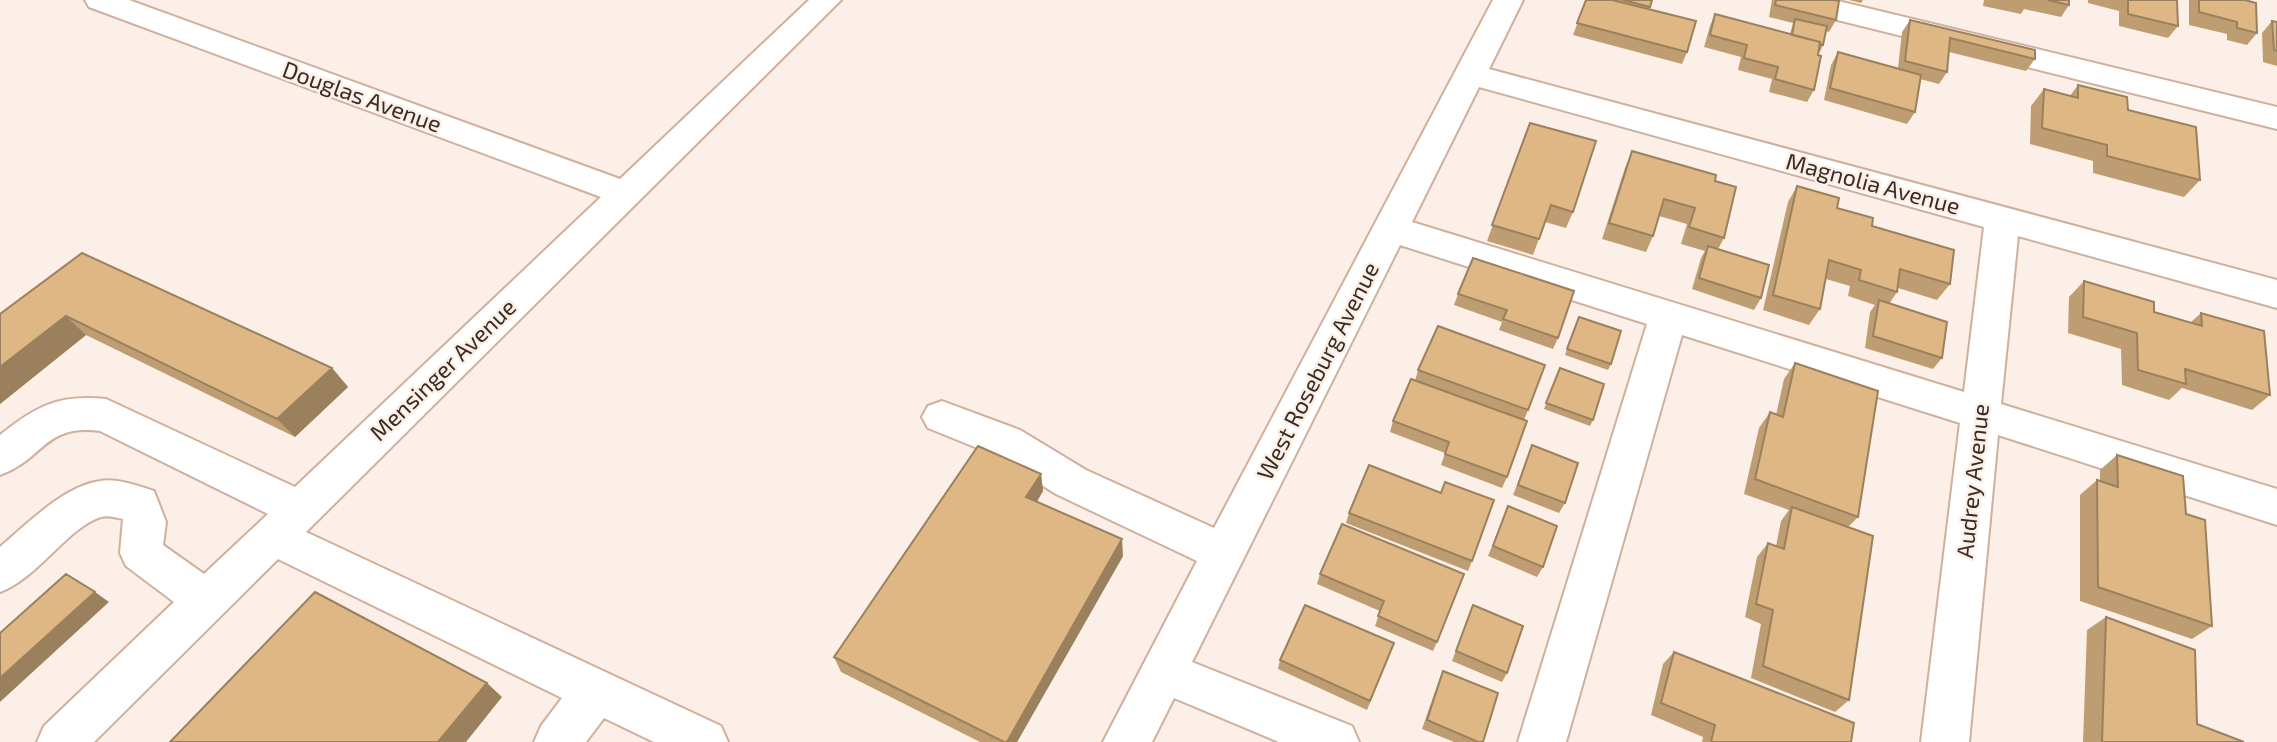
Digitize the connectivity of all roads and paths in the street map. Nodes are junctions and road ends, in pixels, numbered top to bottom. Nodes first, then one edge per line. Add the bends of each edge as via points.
1 (100, 0) edge
2 (826, 0) edge
3 (1508, 0) edge
4 (1796, 0) edge
5 (1470, 74) junction
6 (2277, 118) edge
7 (624, 193) junction
8 (2002, 219) junction
9 (1391, 229) junction
10 (2277, 295) edge
11 (1668, 318) junction
12 (1981, 412) junction
13 (942, 417) dead end
14 (0, 458) edge
15 (2277, 507) edge
16 (286, 523) junction
17 (1224, 553) junction
18 (0, 573) edge
19 (206, 600) junction
20 (1163, 672) junction
21 (596, 691) junction
22 (61, 742) edge
23 (558, 742) edge
24 (704, 742) edge
25 (1127, 742) edge
26 (1335, 742) edge
27 (1542, 742) edge
28 (1945, 742) edge

1 - 7 street, Douglas Avenue
2 - 7 street, Mensinger Avenue
3 - 5 street, West Roseburg Avenue
4 - 6 street
5 - 8 street, Magnolia Avenue
5 - 9 street, West Roseburg Avenue
7 - 16 street, Mensinger Avenue
8 - 10 street, Magnolia Avenue
8 - 12 street, Audrey Avenue
9 - 11 street
9 - 17 street, West Roseburg Avenue
11 - 12 street
11 - 27 street
12 - 15 street
12 - 28 street, Audrey Avenue
13 - 17 street via 1006,442 1071,482
14 - 16 street via 46,422 79,412 106,415
16 - 19 street, Mensinger Avenue
16 - 21 street
17 - 20 street, West Roseburg Avenue
18 - 19 street via 72,511 101,498 138,504 145,522 141,552
19 - 22 street, Mensinger Avenue
20 - 25 street, West Roseburg Avenue
20 - 26 street
21 - 23 street
21 - 24 street

